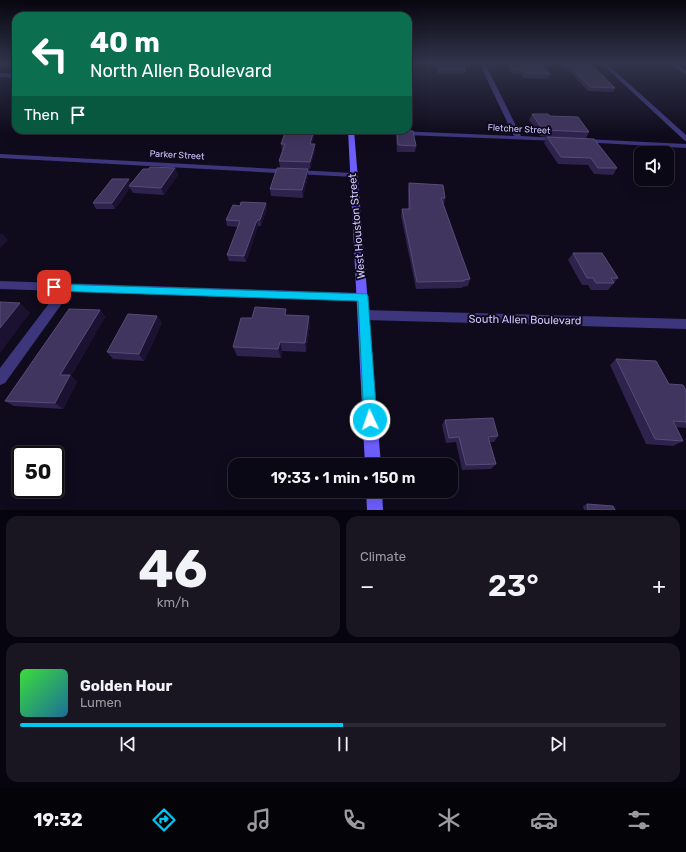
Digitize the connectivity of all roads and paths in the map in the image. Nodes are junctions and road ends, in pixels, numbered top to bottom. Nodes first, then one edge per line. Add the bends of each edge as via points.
1 (493, 87) edge
2 (629, 87) edge
3 (412, 133) edge
4 (351, 134) edge
5 (518, 138) junction
6 (686, 139) edge
7 (564, 140) edge
8 (579, 141) edge
9 (686, 146) edge
10 (0, 156) edge
11 (353, 175) junction
12 (0, 285) edge
13 (67, 288) junction
14 (363, 297) junction
15 (364, 316) junction
16 (686, 324) edge
17 (0, 379) edge
18 (373, 458) edge
19 (374, 498) edge
20 (375, 510) edge

1 - 5 street
2 - 6 street
3 - 5 street, Fletcher Street
4 - 11 main road, West Houston Street
5 - 7 street, Fletcher Street
8 - 9 street
10 - 11 street, Parker Street
11 - 14 main road, West Houston Street
12 - 13 street
13 - 14 street
13 - 17 street
14 - 15 main road, West Houston Street
15 - 16 street, South Allen Boulevard
15 - 18 main road, West Houston Street
19 - 20 main road

